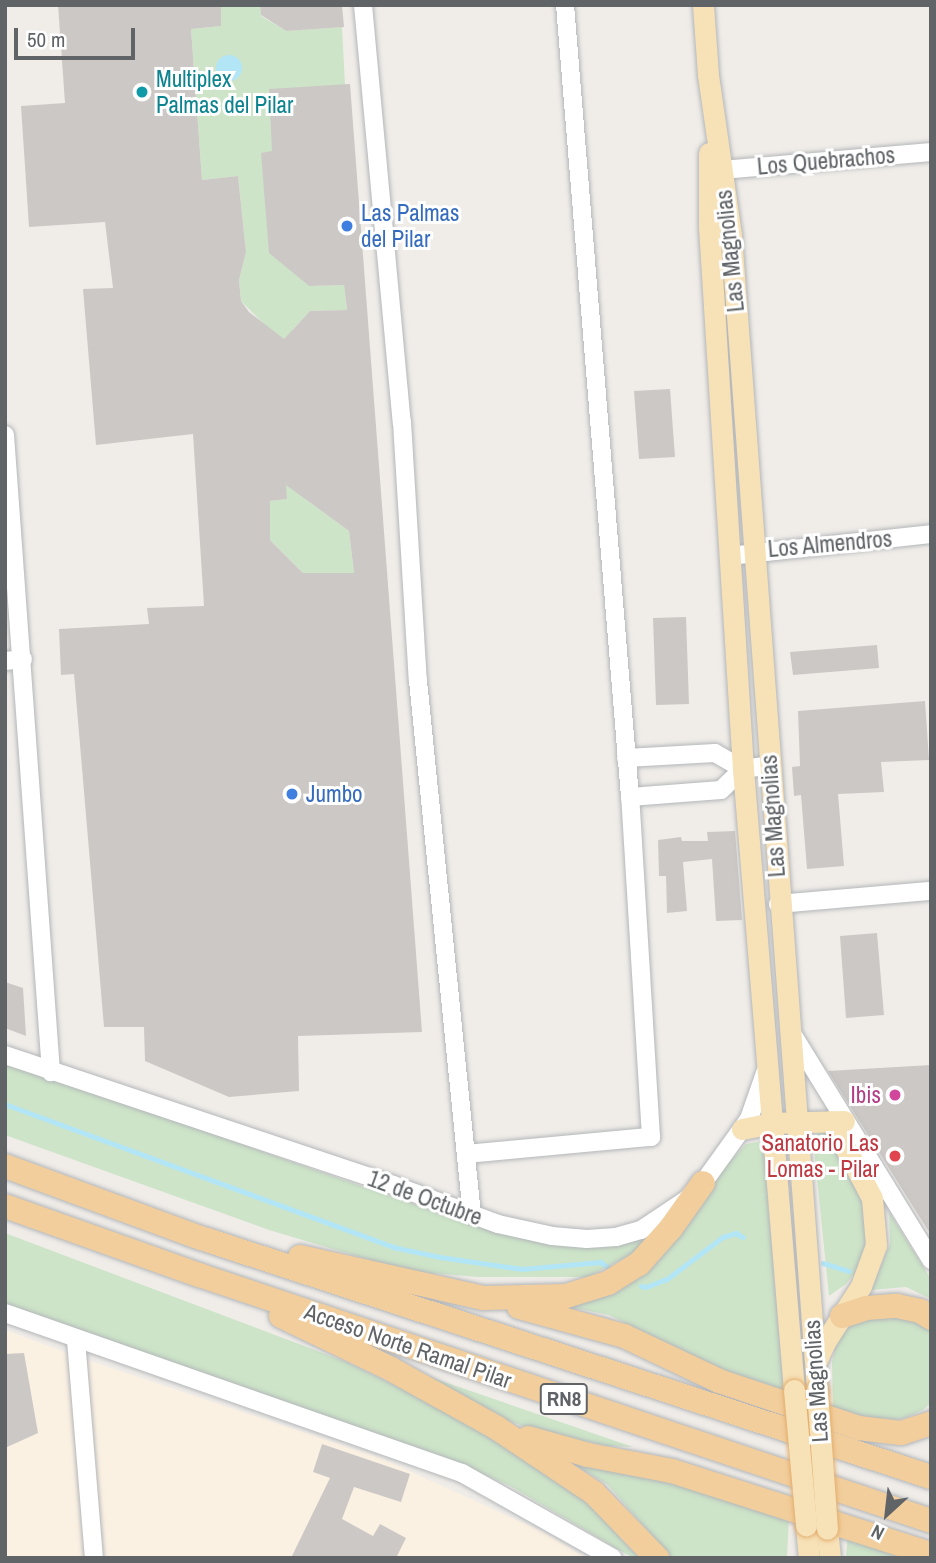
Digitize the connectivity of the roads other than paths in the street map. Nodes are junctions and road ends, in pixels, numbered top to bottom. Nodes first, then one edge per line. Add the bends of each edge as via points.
1 (363, 5) edge
2 (565, 5) edge
3 (703, 5) edge
4 (708, 75) junction
5 (931, 152) edge
6 (722, 170) junction
7 (5, 435) edge
8 (931, 534) edge
9 (756, 551) junction
10 (729, 556) junction
11 (14, 660) edge
12 (626, 758) junction
13 (770, 765) junction
14 (743, 769) junction
15 (630, 797) junction
16 (931, 891) edge
17 (778, 904) junction
18 (791, 1032) junction
19 (5, 1055) edge
20 (768, 1059) junction
21 (51, 1072) junction
22 (799, 1121) junction
23 (840, 1121) junction
24 (774, 1122) junction
25 (742, 1129) junction
26 (466, 1154) junction
27 (5, 1166) edge
28 (703, 1183) junction
29 (5, 1206) edge
30 (472, 1215) junction
31 (201, 1238) junction
32 (926, 1244) edge
33 (931, 1260) edge
34 (199, 1275) junction
35 (484, 1298) junction
36 (5, 1313) edge
37 (842, 1316) junction
38 (931, 1318) edge
39 (76, 1340) junction
40 (815, 1365) junction
41 (931, 1423) edge
42 (498, 1428) junction
43 (931, 1477) edge
44 (931, 1521) edge
45 (816, 1527) junction
46 (931, 1554) edge
47 (807, 1555) edge
48 (94, 1558) edge
49 (613, 1558) edge
50 (657, 1558) edge
51 (830, 1558) edge

1 - 26 street via 402,422 418,681
2 - 12 street
3 - 4 main road, Las Magnolias
4 - 6 main road, Las Magnolias
4 - 10 main road, Las Magnolias via 709,227
5 - 6 street, Los Quebrachos
6 - 9 main road, Las Magnolias
7 - 11 street
8 - 9 street, Los Almendros
9 - 10 street, Los Almendros
9 - 13 main road, Las Magnolias
10 - 14 main road, Las Magnolias
11 - 21 street
12 - 14 street via 715,753
12 - 15 street
13 - 14 street
13 - 17 main road, Las Magnolias
14 - 15 street via 720,790
14 - 20 main road, Las Magnolias
15 - 26 street via 651,1137
16 - 17 street
17 - 18 main road, Las Magnolias
18 - 22 main road, Las Magnolias
18 - 23 street
19 - 21 street, 12 de Octubre
20 - 24 main road, Las Magnolias
20 - 25 street, 12 de Octubre via 759,1098
21 - 30 street, 12 de Octubre
22 - 23 main road
22 - 24 main road
22 - 40 main road, Las Magnolias
23 - 32 street
23 - 37 main road via 873,1198 877,1225 873,1261
24 - 25 main road
24 - 45 main road, Las Magnolias, bridge via 794,1390
25 - 28 street, 12 de Octubre
26 - 30 street
27 - 31 highway, Acceso Norte Ramal Pilar / RN8
28 - 30 street, 12 de Octubre via 654,1224 616,1237 552,1236
28 - 35 highway via 660,1241 618,1278 566,1296
29 - 34 highway, Acceso Norte Ramal Pilar / RN8
31 - 35 highway
31 - 43 highway, Acceso Norte Ramal Pilar / RN8
32 - 33 street
34 - 42 highway via 391,1369
34 - 44 highway, Acceso Norte Ramal Pilar / RN8
35 - 41 highway via 615,1333 719,1381 859,1428 893,1434
36 - 39 street
37 - 38 highway via 866,1308 897,1306
37 - 40 main road
39 - 48 street
39 - 49 street via 462,1473
40 - 45 main road, Las Magnolias, bridge
42 - 46 highway via 573,1452 672,1471
42 - 50 highway via 594,1493
45 - 47 main road, Las Magnolias
45 - 51 main road, Las Magnolias

